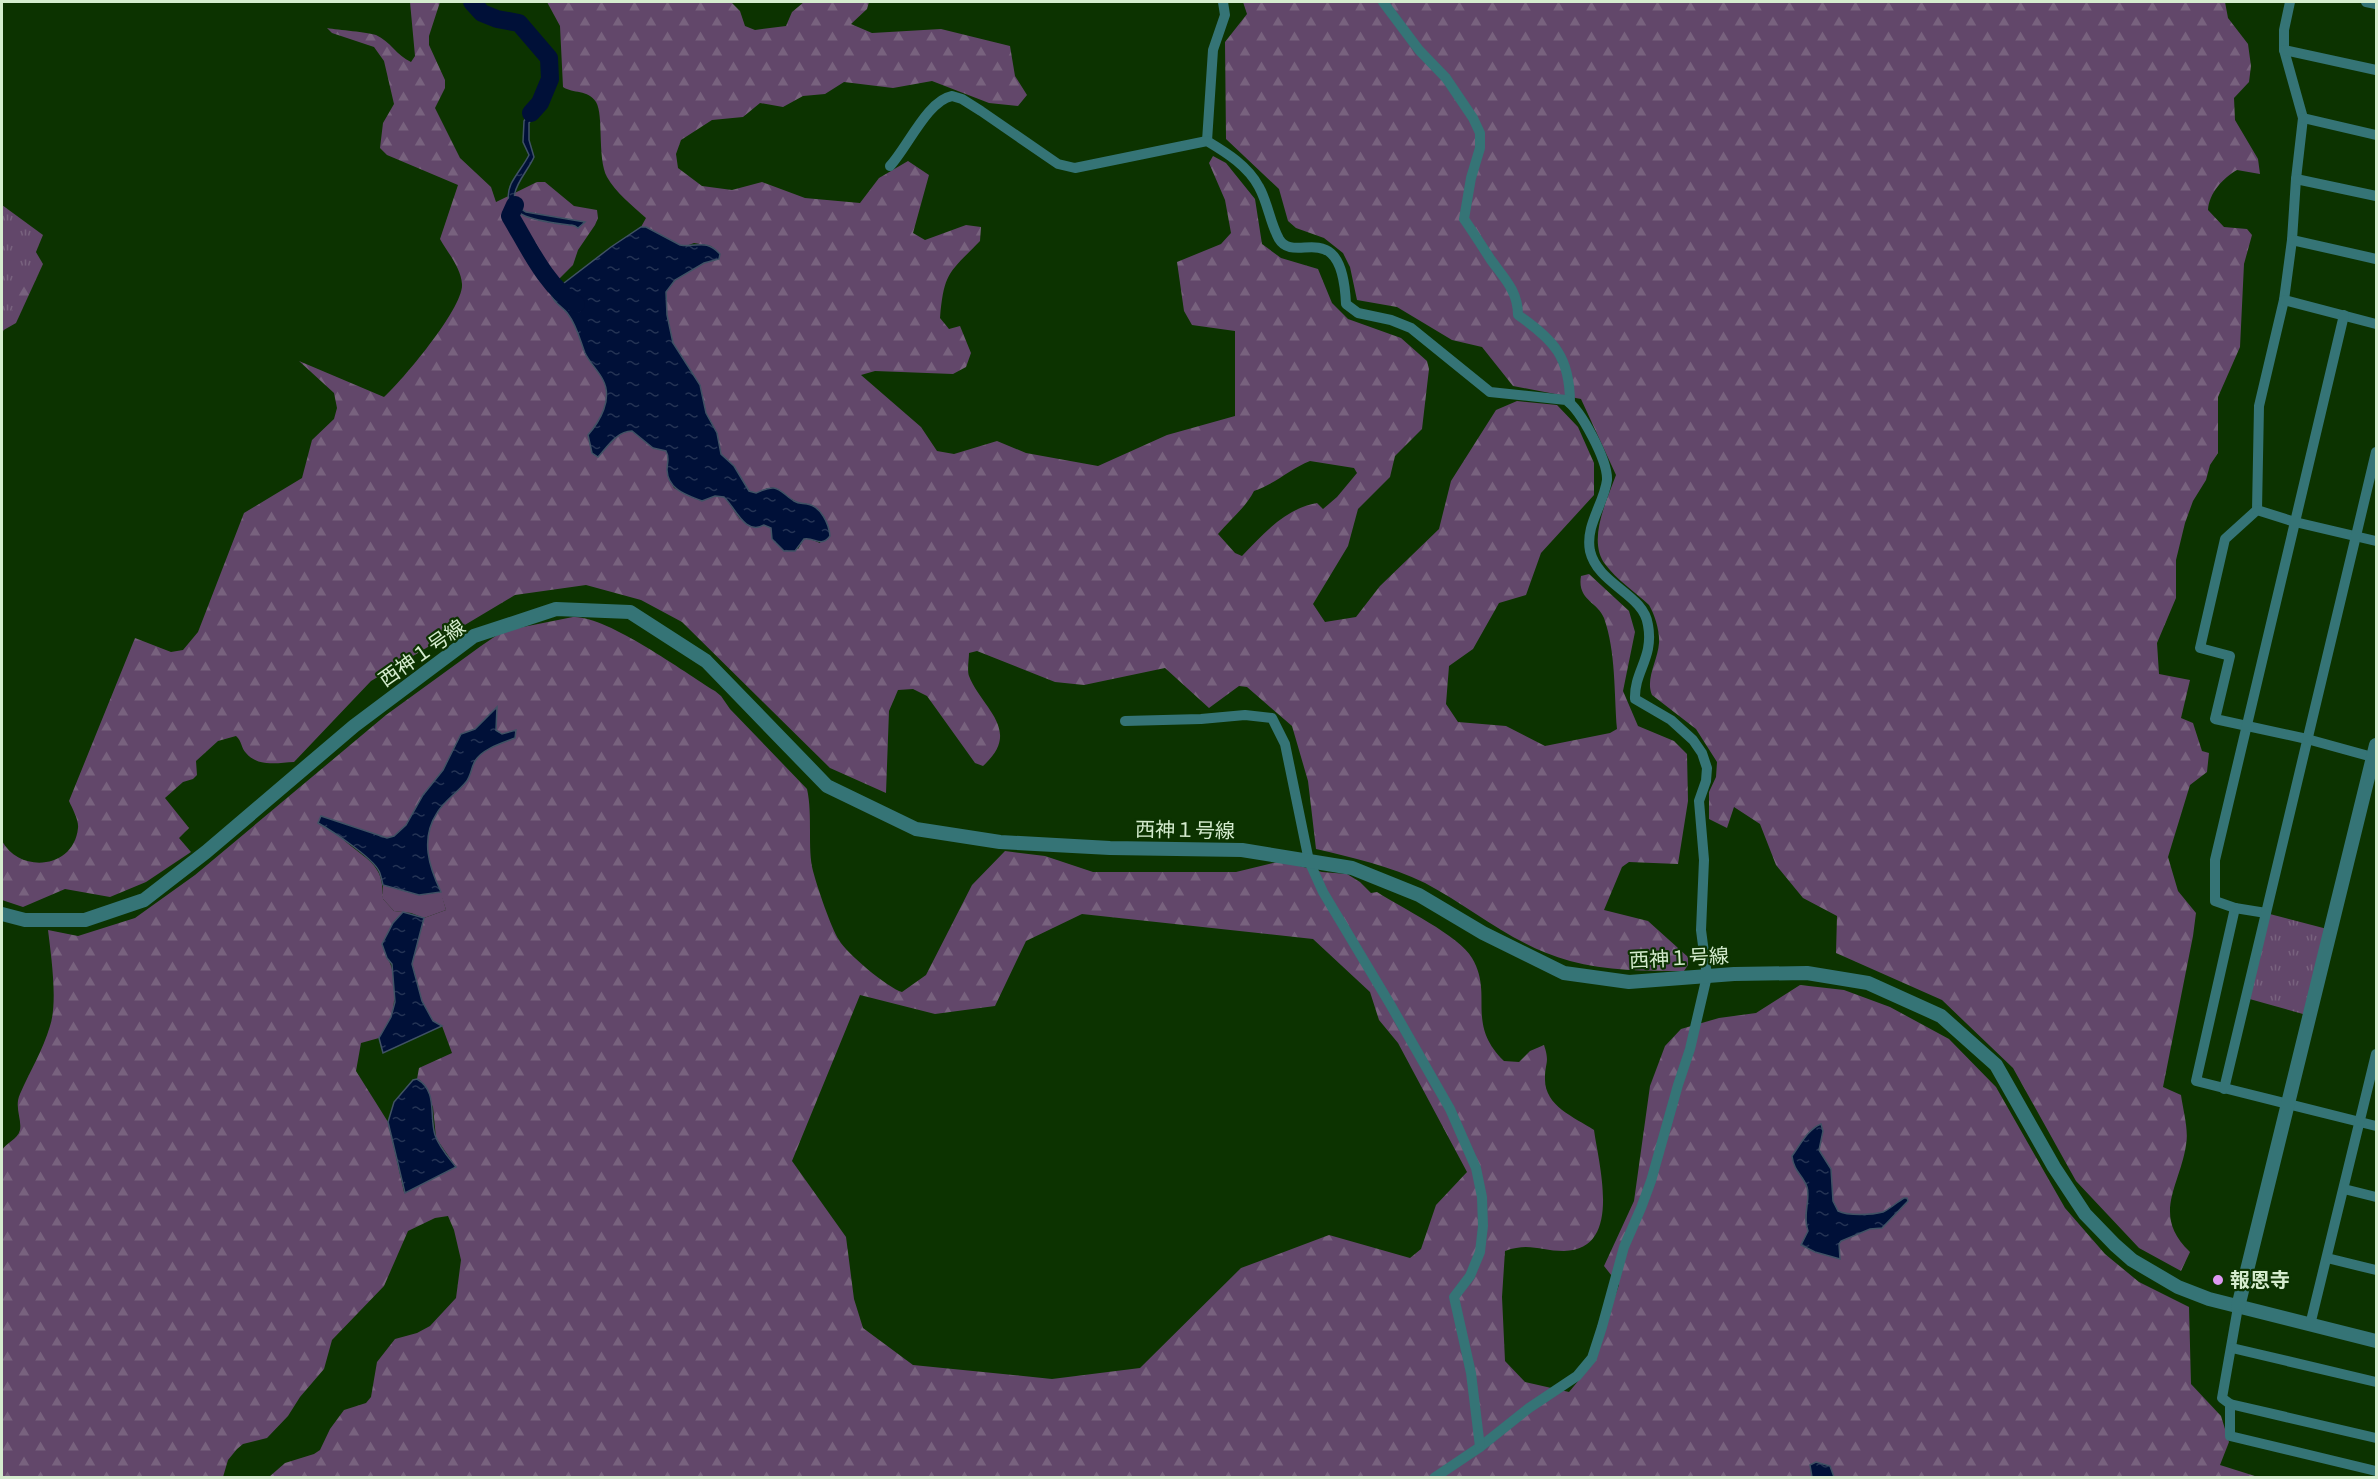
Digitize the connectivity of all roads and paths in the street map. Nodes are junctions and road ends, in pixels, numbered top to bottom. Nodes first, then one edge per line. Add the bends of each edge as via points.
1 (1222, 2) edge
2 (1383, 2) edge
3 (2290, 2) edge
4 (2366, 2) edge
5 (2376, 4) edge
6 (2284, 50) junction
7 (2376, 70) edge
8 (2303, 118) junction
9 (2376, 135) edge
10 (1208, 141) junction
11 (890, 166) dead end
12 (2296, 179) junction
13 (2376, 196) edge
14 (2292, 240) junction
15 (2376, 259) edge
16 (2284, 300) junction
17 (2344, 315) junction
18 (2376, 324) edge
19 (1570, 403) junction
20 (2376, 452) edge
21 (2257, 510) junction
22 (2295, 522) junction
23 (2356, 536) junction
24 (2376, 541) edge
25 (1125, 721) dead end
26 (2247, 726) junction
27 (2307, 739) junction
28 (2375, 753) edge
29 (1309, 861) junction
30 (2235, 908) junction
31 (2266, 913) junction
32 (2, 914) edge
33 (1707, 976) junction
34 (2376, 1054) edge
35 (2224, 1089) junction
36 (2288, 1105) junction
37 (2360, 1122) junction
38 (2376, 1126) edge
39 (2344, 1190) junction
40 (2376, 1197) edge
41 (2327, 1258) junction
42 (2376, 1270) edge
43 (2238, 1307) junction
44 (2310, 1325) junction
45 (2376, 1341) edge
46 (2232, 1348) junction
47 (2376, 1383) edge
48 (2230, 1404) junction
49 (2376, 1438) edge
50 (1480, 1447) junction
51 (2376, 1471) edge
52 (1434, 1478) edge

1 - 10 street via 1225,15 1213,51
2 - 19 street via 1446,78 1480,133 1464,219 1507,278 1518,315 1557,348 1564,362
3 - 6 street
4 - 5 street
6 - 7 street
6 - 8 street
8 - 9 street
8 - 12 street
10 - 11 street via 1075,168 1058,164 981,111 952,96 939,103
10 - 19 street via 1245,167 1259,187 1279,239 1288,246 1329,250 1340,262 1346,304 1358,313 1411,328 1490,392 1556,398
12 - 13 street
12 - 14 street
14 - 15 street
14 - 16 street
16 - 17 street
16 - 21 street via 2259,406
17 - 18 street
17 - 22 street
19 - 33 street via 1584,421 1606,474 1591,530 1590,549 1595,565 1648,621 1650,640 1635,699 1671,720 1693,740 1707,768 1699,801 1704,860 1701,930
20 - 23 street
21 - 22 street
21 - 26 street via 2225,539 2200,648 2230,656 2215,719
22 - 23 street
22 - 26 street
23 - 24 street
23 - 27 street
25 - 29 street via 1245,715 1272,718 1285,744
26 - 27 street
26 - 30 street via 2214,860 2215,902
27 - 28 street
27 - 31 street
28 - 36 street
29 - 32 street, 西神１号線 via 1242,850 1000,842 916,829 827,786 706,661 630,612 556,609 474,636 354,726 144,900 85,920 25,920
29 - 33 street, 西神１号線 via 1352,868 1419,895 1483,933 1564,973 1629,982
29 - 50 street via 1323,892 1450,1109 1476,1168 1483,1216 1480,1252 1470,1276 1454,1297 1471,1373
30 - 31 street
30 - 35 street via 2196,1081
31 - 35 street
33 - 43 street, 西神１号線 via 1807,973 1836,977 1868,983 1941,1016 1996,1065 2085,1214 2115,1245 2132,1260 2178,1287
33 - 50 street via 1663,1141 1641,1208 1623,1247 1592,1358 1577,1376
34 - 37 street
35 - 36 street
36 - 37 street
36 - 43 street
37 - 38 street
37 - 39 street
39 - 40 street
39 - 41 street
41 - 42 street
41 - 44 street
43 - 44 street, 西神１号線
43 - 46 street
44 - 45 street, 西神１号線
46 - 47 street
46 - 48 street via 2222,1398
48 - 49 street
48 - 51 street via 2230,1436
50 - 52 street

